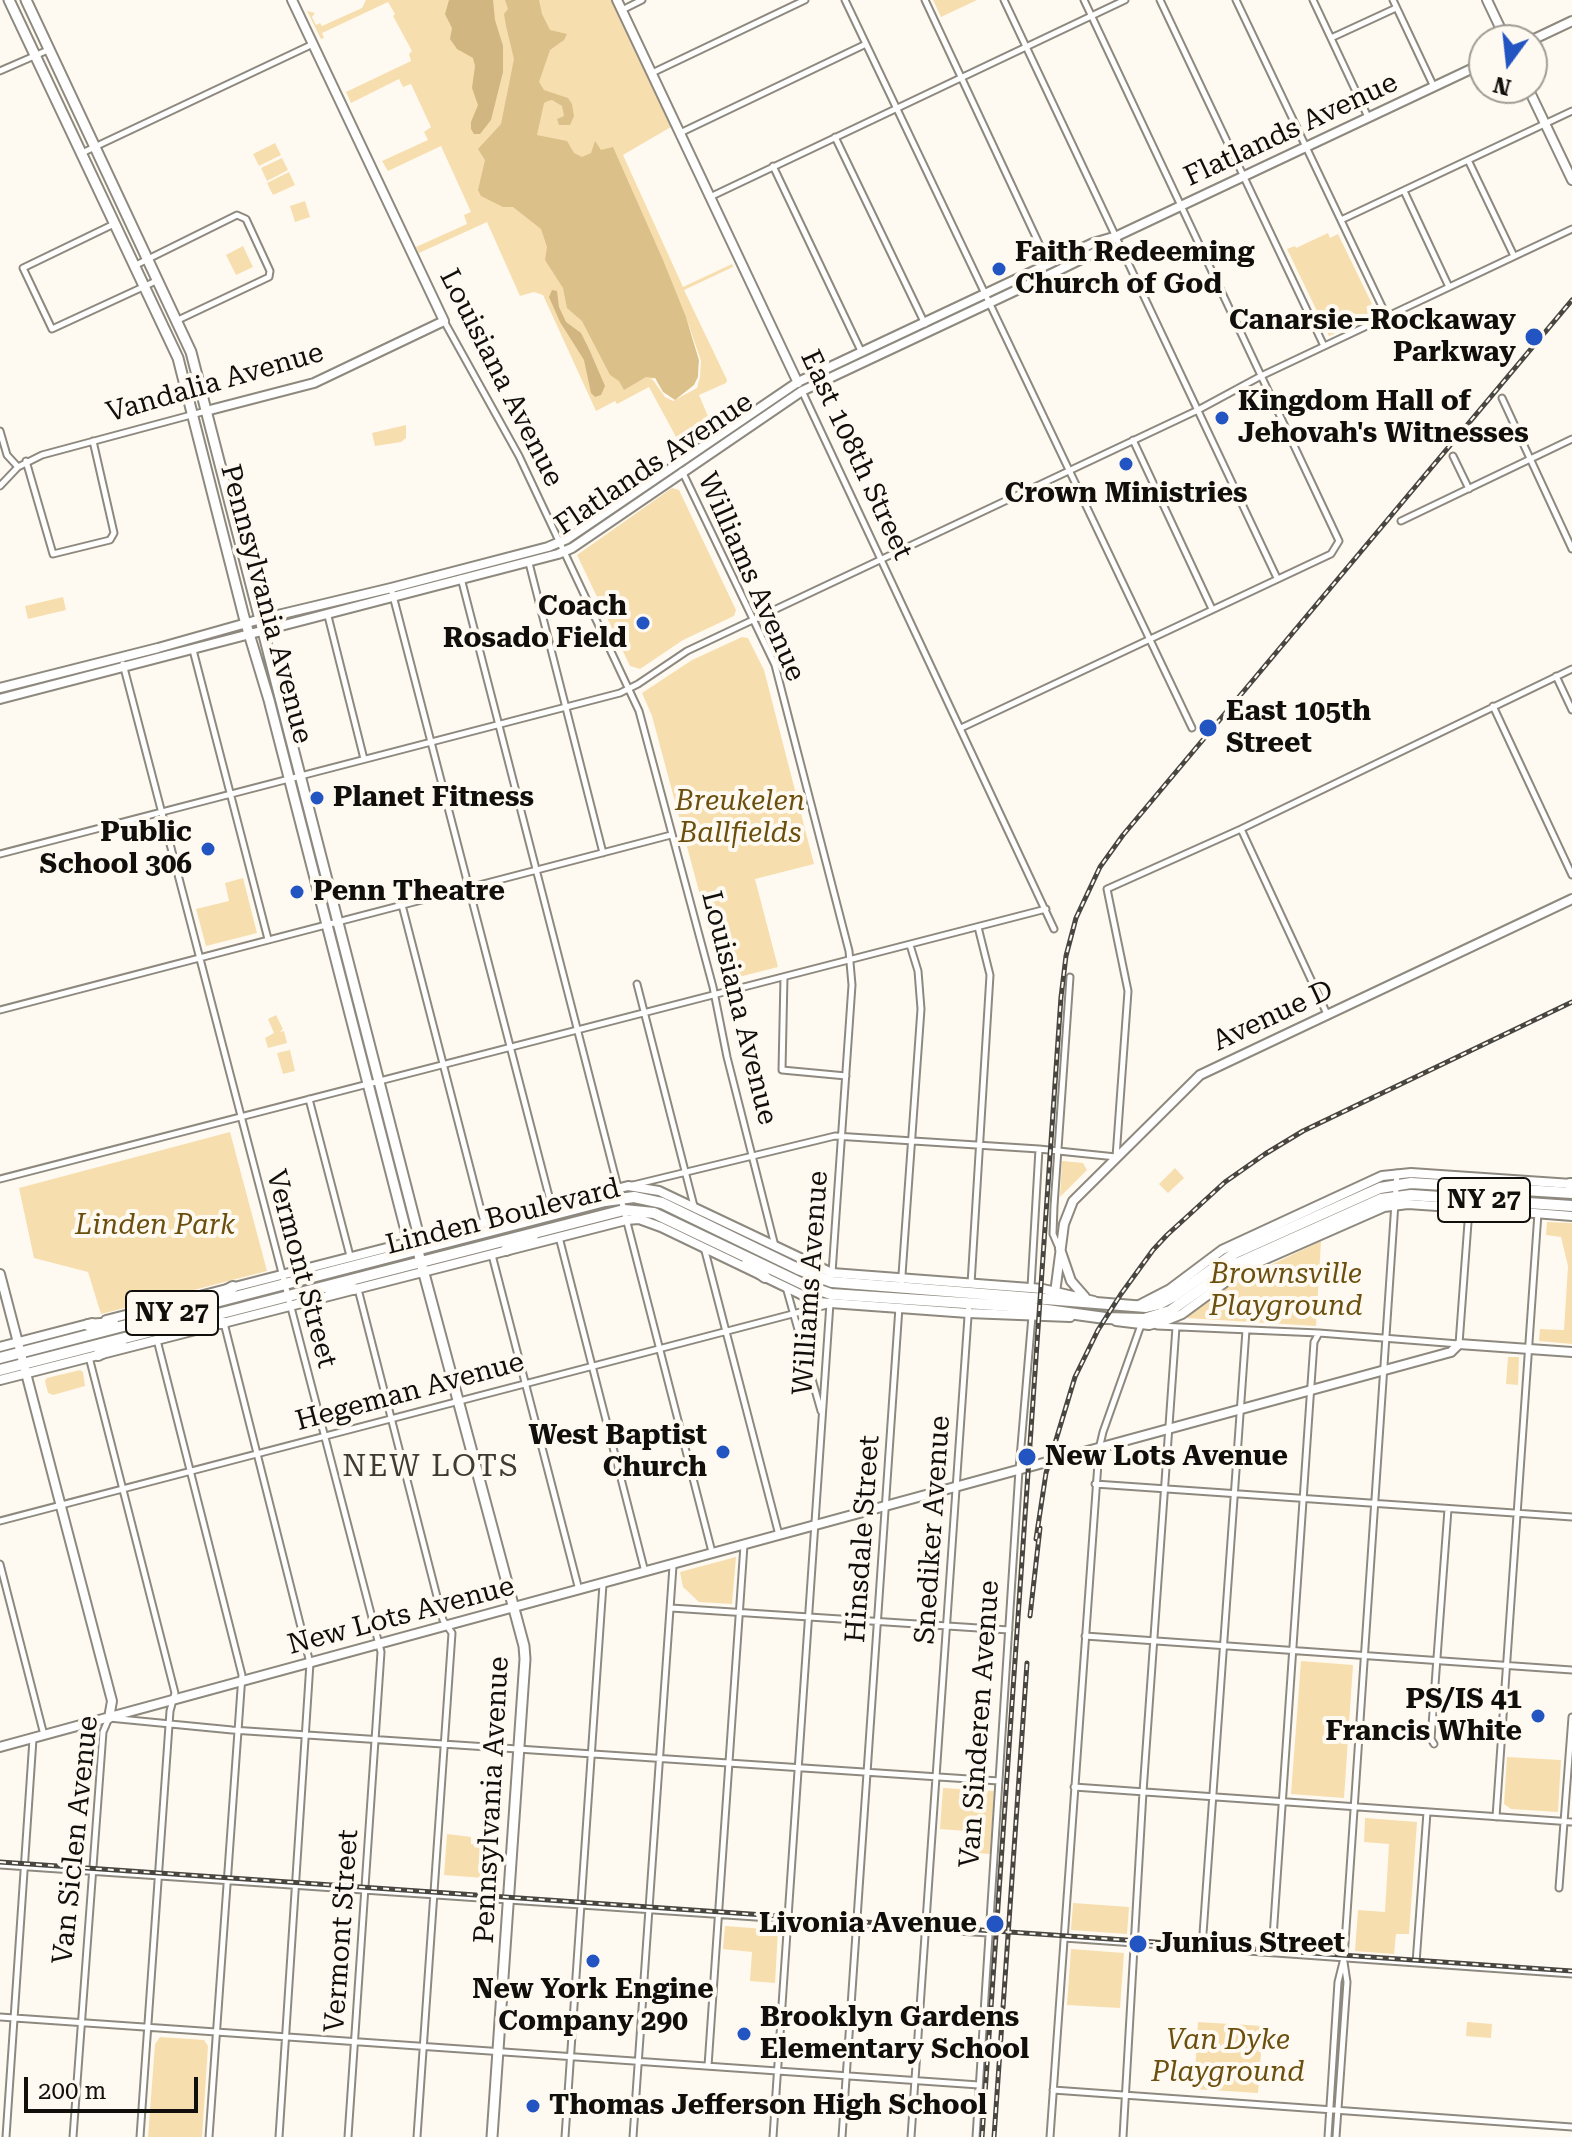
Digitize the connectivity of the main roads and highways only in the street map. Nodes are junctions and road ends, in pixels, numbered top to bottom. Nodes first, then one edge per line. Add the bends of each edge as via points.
1 (9, 0) edge
2 (26, 0) edge
3 (1572, 1186) edge
4 (1397, 1189) junction
5 (622, 1204) junction
6 (1540, 1209) junction
7 (1571, 1209) edge
8 (1491, 1210) road end
9 (545, 1217) junction
10 (497, 1218) road end
11 (555, 1232) junction
12 (416, 1245) junction
13 (730, 1249) junction
14 (506, 1250) road end
15 (422, 1266) junction
16 (765, 1277) road end
17 (233, 1287) road end
18 (315, 1288) junction
19 (831, 1288) junction
20 (356, 1289) road end
21 (1054, 1301) junction
22 (195, 1307) junction
23 (139, 1321) junction
24 (224, 1323) road end
25 (180, 1324) junction
26 (88, 1325) road end
27 (137, 1335) junction
28 (94, 1356) road end
29 (0, 1358) edge
30 (22, 1358) junction
31 (0, 1370) edge
32 (492, 2137) edge

1 - 12 main road, Pennsylvania Avenue via 179,361 407,1237
2 - 12 main road, Pennsylvania Avenue via 191,352 418,1233
3 - 4 highway, Linden Boulevard / NY 27
4 - 6 highway, Linden Boulevard / NY 27
4 - 21 highway, Linden Boulevard / NY 27 via 1349,1200 1235,1253 1159,1304
4 - 21 highway, Linden Boulevard / NY 27 via 1238,1263 1170,1311 1144,1319 1105,1318
5 - 9 highway, Linden Boulevard / NY 27
5 - 11 highway, Linden Boulevard / NY 27
5 - 13 highway, Linden Boulevard / NY 27
5 - 19 highway, Linden Boulevard / NY 27 via 652,1199
6 - 7 highway, Linden Boulevard / NY 27
6 - 8 highway
9 - 10 highway
9 - 12 highway, Linden Boulevard / NY 27
11 - 14 highway
11 - 15 highway, Linden Boulevard / NY 27
12 - 15 main road, Pennsylvania Avenue
12 - 22 highway, Linden Boulevard / NY 27
13 - 16 highway
13 - 19 highway, Linden Boulevard / NY 27 via 805,1285
15 - 18 highway, Linden Boulevard / NY 27
15 - 32 main road, Pennsylvania Avenue via 525,1659
17 - 22 highway
18 - 20 highway
18 - 25 highway, Linden Boulevard / NY 27 via 289,1301
19 - 21 highway, Linden Boulevard / NY 27 via 901,1283
19 - 21 highway, Linden Boulevard / NY 27 via 900,1304 969,1309
22 - 23 highway, Linden Boulevard / NY 27
23 - 26 highway
23 - 30 highway, Linden Boulevard / NY 27
24 - 25 highway
25 - 27 highway, Linden Boulevard / NY 27
27 - 28 highway
27 - 30 highway, Linden Boulevard / NY 27
29 - 30 highway, Linden Boulevard / NY 27
30 - 31 highway, Linden Boulevard / NY 27

